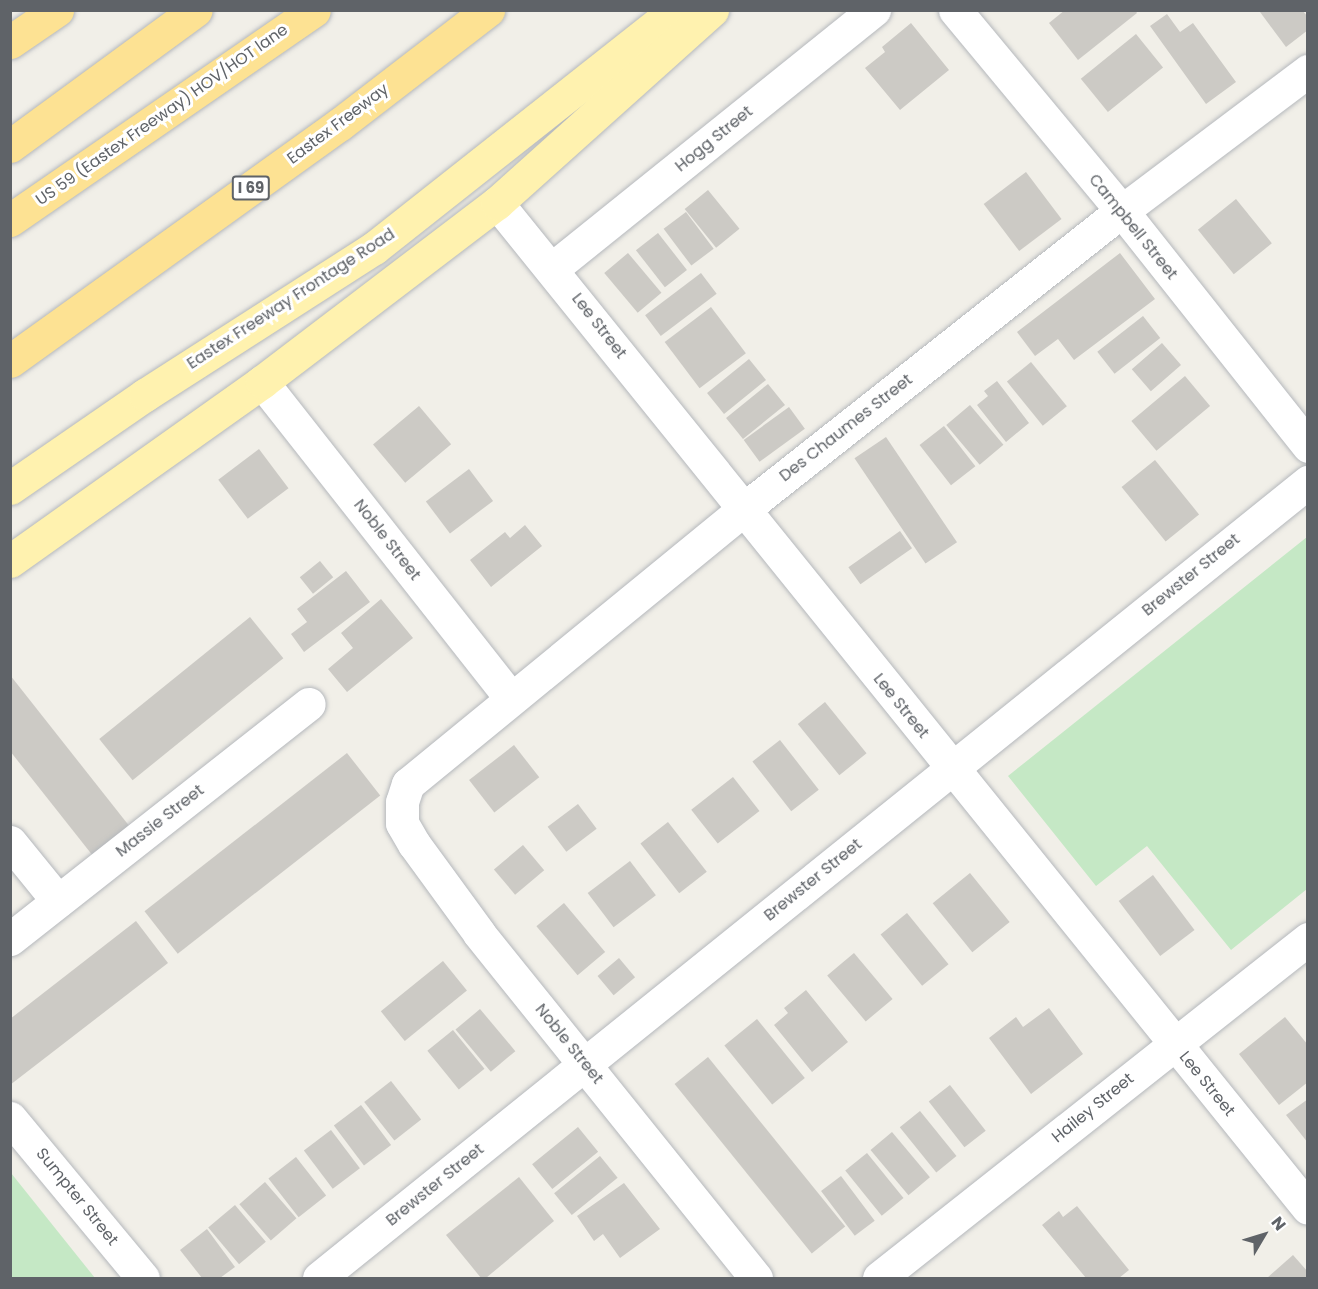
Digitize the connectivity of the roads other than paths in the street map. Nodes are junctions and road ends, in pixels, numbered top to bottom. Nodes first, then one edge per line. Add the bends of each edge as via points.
1 (57, 10) edge
2 (196, 10) edge
3 (314, 10) edge
4 (488, 10) edge
5 (675, 10) edge
6 (712, 10) edge
7 (874, 10) edge
8 (955, 10) edge
9 (10, 42) edge
10 (1308, 71) edge
11 (10, 146) edge
12 (497, 203) junction
13 (1122, 211) junction
14 (10, 220) edge
15 (553, 268) junction
16 (10, 361) edge
17 (262, 382) junction
18 (1308, 446) edge
19 (1308, 482) edge
20 (14, 485) edge
21 (744, 509) junction
22 (10, 561) edge
23 (511, 698) junction
24 (309, 704) dead end
25 (951, 768) junction
26 (402, 802) joint
27 (10, 842) edge
28 (58, 901) junction
29 (10, 939) edge
30 (1308, 939) edge
31 (1174, 1043) junction
32 (586, 1065) junction
33 (10, 1118) edge
34 (1308, 1208) edge
35 (143, 1278) edge
36 (319, 1278) edge
37 (756, 1278) edge
38 (879, 1278) edge

1 - 9 highway
2 - 11 highway
3 - 14 highway, US 59 (Eastex Freeway) HOV/HOT lane
4 - 16 highway, Eastex Freeway / I 69 via 340,124
5 - 20 main road, Eastex Freeway Frontage Road via 374,248 145,395
6 - 12 main road
7 - 15 street, Hogg Street
8 - 13 street, Campbell Street
10 - 13 street, Des Chaumes Street
12 - 15 street, Lee Street
12 - 17 main road
13 - 18 street, Campbell Street
13 - 21 street, Des Chaumes Street
15 - 21 street, Lee Street
17 - 22 main road
17 - 23 street, Noble Street
19 - 25 street, Brewster Street
21 - 23 street, Des Chaumes Street
21 - 25 street, Lee Street
23 - 26 street, Des Chaumes Street via 425,766 408,784
24 - 28 street, Massie Street
25 - 31 street, Lee Street
25 - 32 street, Brewster Street
26 - 32 street, Noble Street via 402,823 414,844
27 - 28 street
28 - 29 street, Massie Street
30 - 31 street, Hailey Street
31 - 34 street, Lee Street
31 - 38 street, Hailey Street
32 - 36 street, Brewster Street
32 - 37 street, Noble Street
33 - 35 street, Sumpter Street

